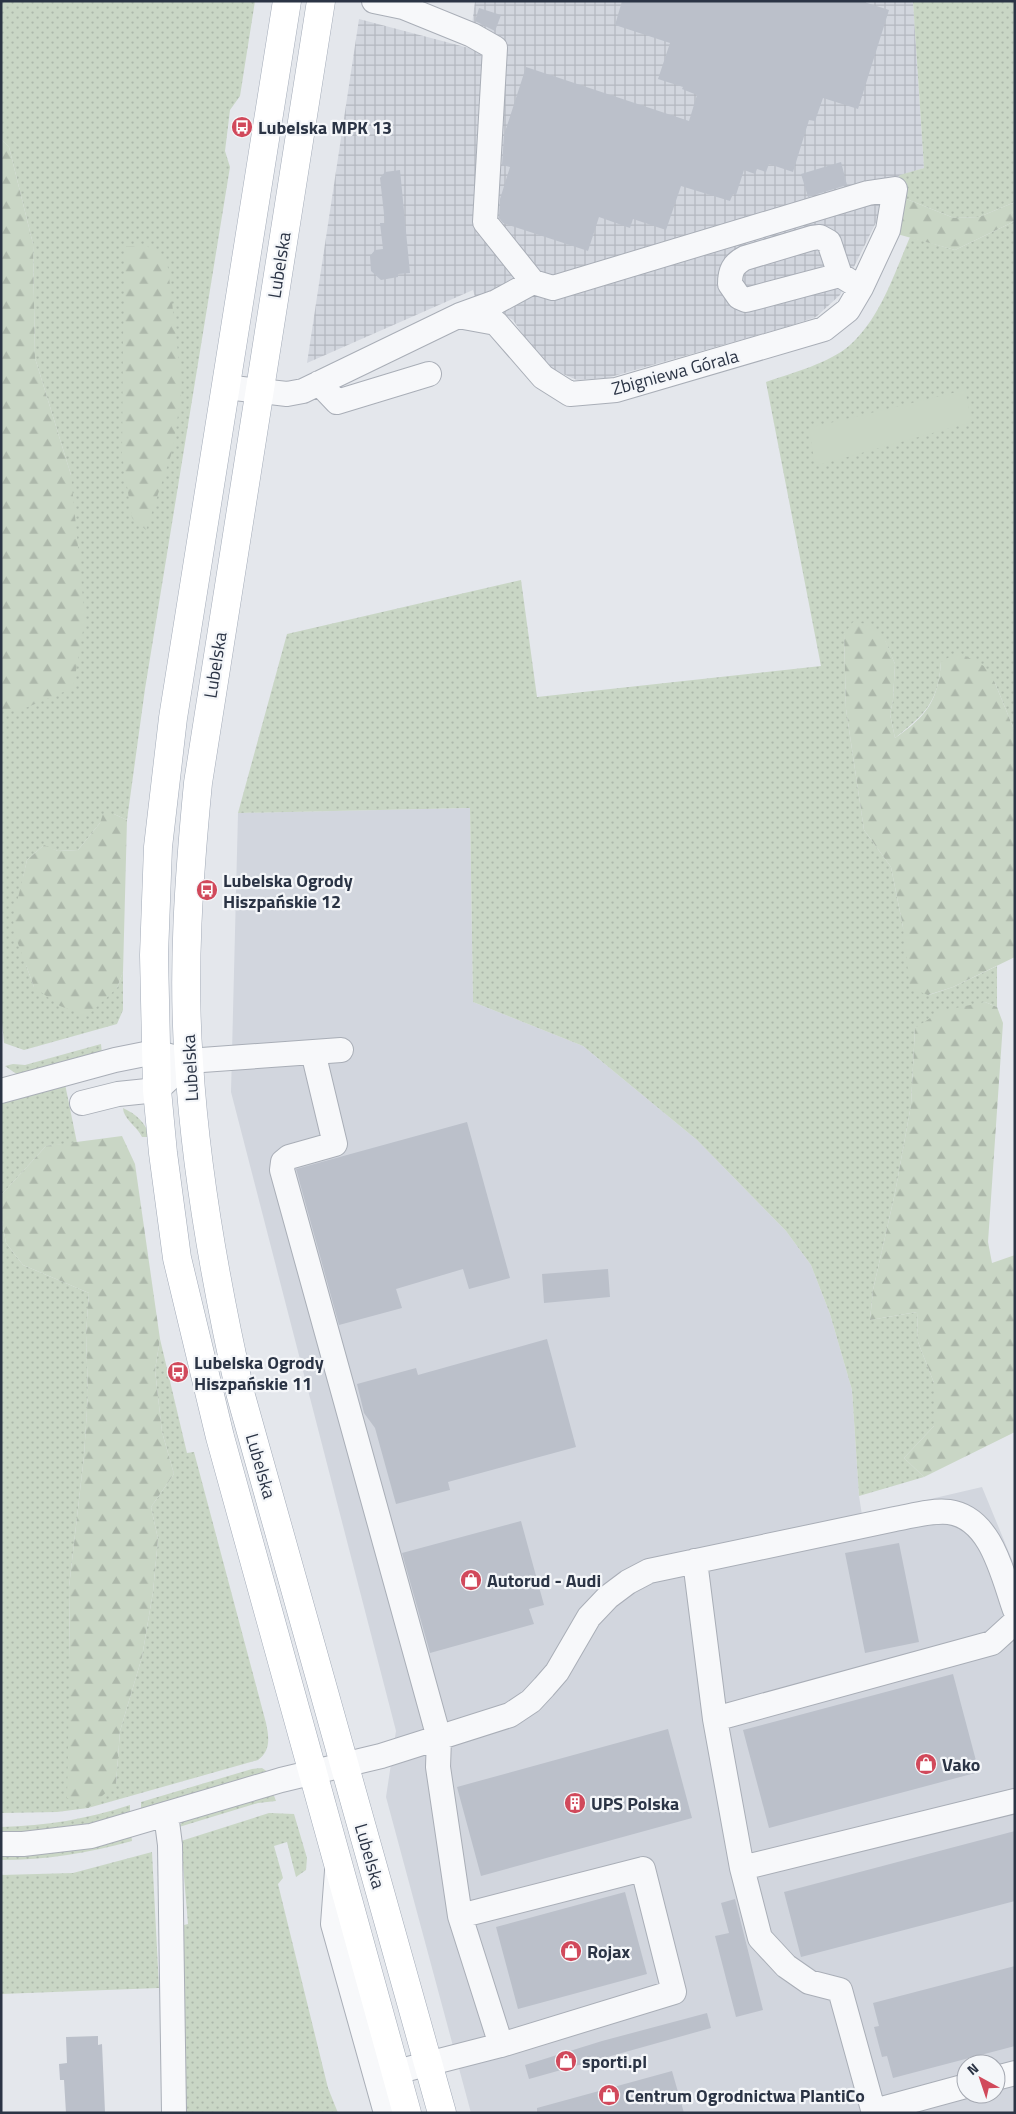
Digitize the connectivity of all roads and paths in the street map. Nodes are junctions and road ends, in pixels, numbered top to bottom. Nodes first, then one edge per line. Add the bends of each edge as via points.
1 (287, 1) edge
2 (321, 1) edge
3 (374, 1) edge
4 (404, 4) edge
5 (840, 275) dead end
6 (533, 282) junction
7 (861, 288) junction
8 (458, 316) junction
9 (430, 374) dead end
10 (319, 383) junction
11 (225, 387) junction
12 (259, 392) junction
13 (341, 1050) dead end
14 (155, 1052) junction
15 (314, 1052) junction
16 (188, 1061) junction
17 (2, 1090) edge
18 (157, 1090) junction
19 (82, 1104) dead end
20 (253, 1437) junction
21 (222, 1447) junction
22 (695, 1562) junction
23 (1015, 1610) edge
24 (1015, 1622) edge
25 (715, 1720) junction
26 (439, 1738) junction
27 (344, 1765) junction
28 (312, 1771) junction
29 (1015, 1801) edge
30 (166, 1814) junction
31 (1, 1844) edge
32 (337, 1862) junction
33 (742, 1868) junction
34 (460, 1916) junction
35 (501, 2044) junction
36 (428, 2063) junction
37 (396, 2072) junction
38 (956, 2089) edge
39 (874, 2112) edge
40 (174, 2113) edge
41 (386, 2113) edge
42 (407, 2113) edge
43 (442, 2113) edge

1 - 11 main road, Lubelska
2 - 12 main road, Lubelska
3 - 4 street
4 - 6 street via 496,48 485,222
5 - 7 street
6 - 7 street, Zbigniewa Górala via 553,288 868,192 895,189 888,230
6 - 8 street via 496,302
7 - 8 street, Zbigniewa Górala via 848,310 824,330 616,390 570,394 543,377 496,323
8 - 10 street
9 - 10 street via 337,402
10 - 12 street via 303,391 286,394
11 - 12 street
11 - 14 main road, Lubelska via 164,788 154,955
12 - 16 main road, Lubelska via 198,783 186,956
13 - 15 street
14 - 16 street
14 - 17 street
14 - 18 main road, Lubelska
15 - 16 street
15 - 26 street via 335,1144 289,1157 283,1162 282,1170
16 - 18 street
16 - 20 main road, Lubelska via 199,1173 214,1270
18 - 19 street via 118,1094
18 - 21 main road, Lubelska via 177,1258
20 - 21 main road via 240,1450
20 - 27 main road, Lubelska
21 - 28 main road, Lubelska
22 - 23 street via 895,1519 949,1512 964,1517 989,1542
22 - 25 street
22 - 26 street via 648,1571 628,1582 589,1617 556,1672 530,1701 510,1715
24 - 25 street via 992,1643
25 - 33 street
26 - 27 street
26 - 34 street via 438,1767
27 - 28 street
27 - 36 main road, Lubelska
28 - 30 street
28 - 32 main road, Lubelska
29 - 33 street
30 - 31 street via 91,1836
30 - 40 street via 170,1845
32 - 37 main road, Lubelska
32 - 41 street via 333,1924
33 - 39 street via 760,1938 786,1966 809,1982 840,1990
34 - 35 street
34 - 35 street via 643,1869 674,1992
35 - 36 street
36 - 37 street
36 - 43 main road, Lubelska
37 - 42 main road, Lubelska
38 - 39 street

